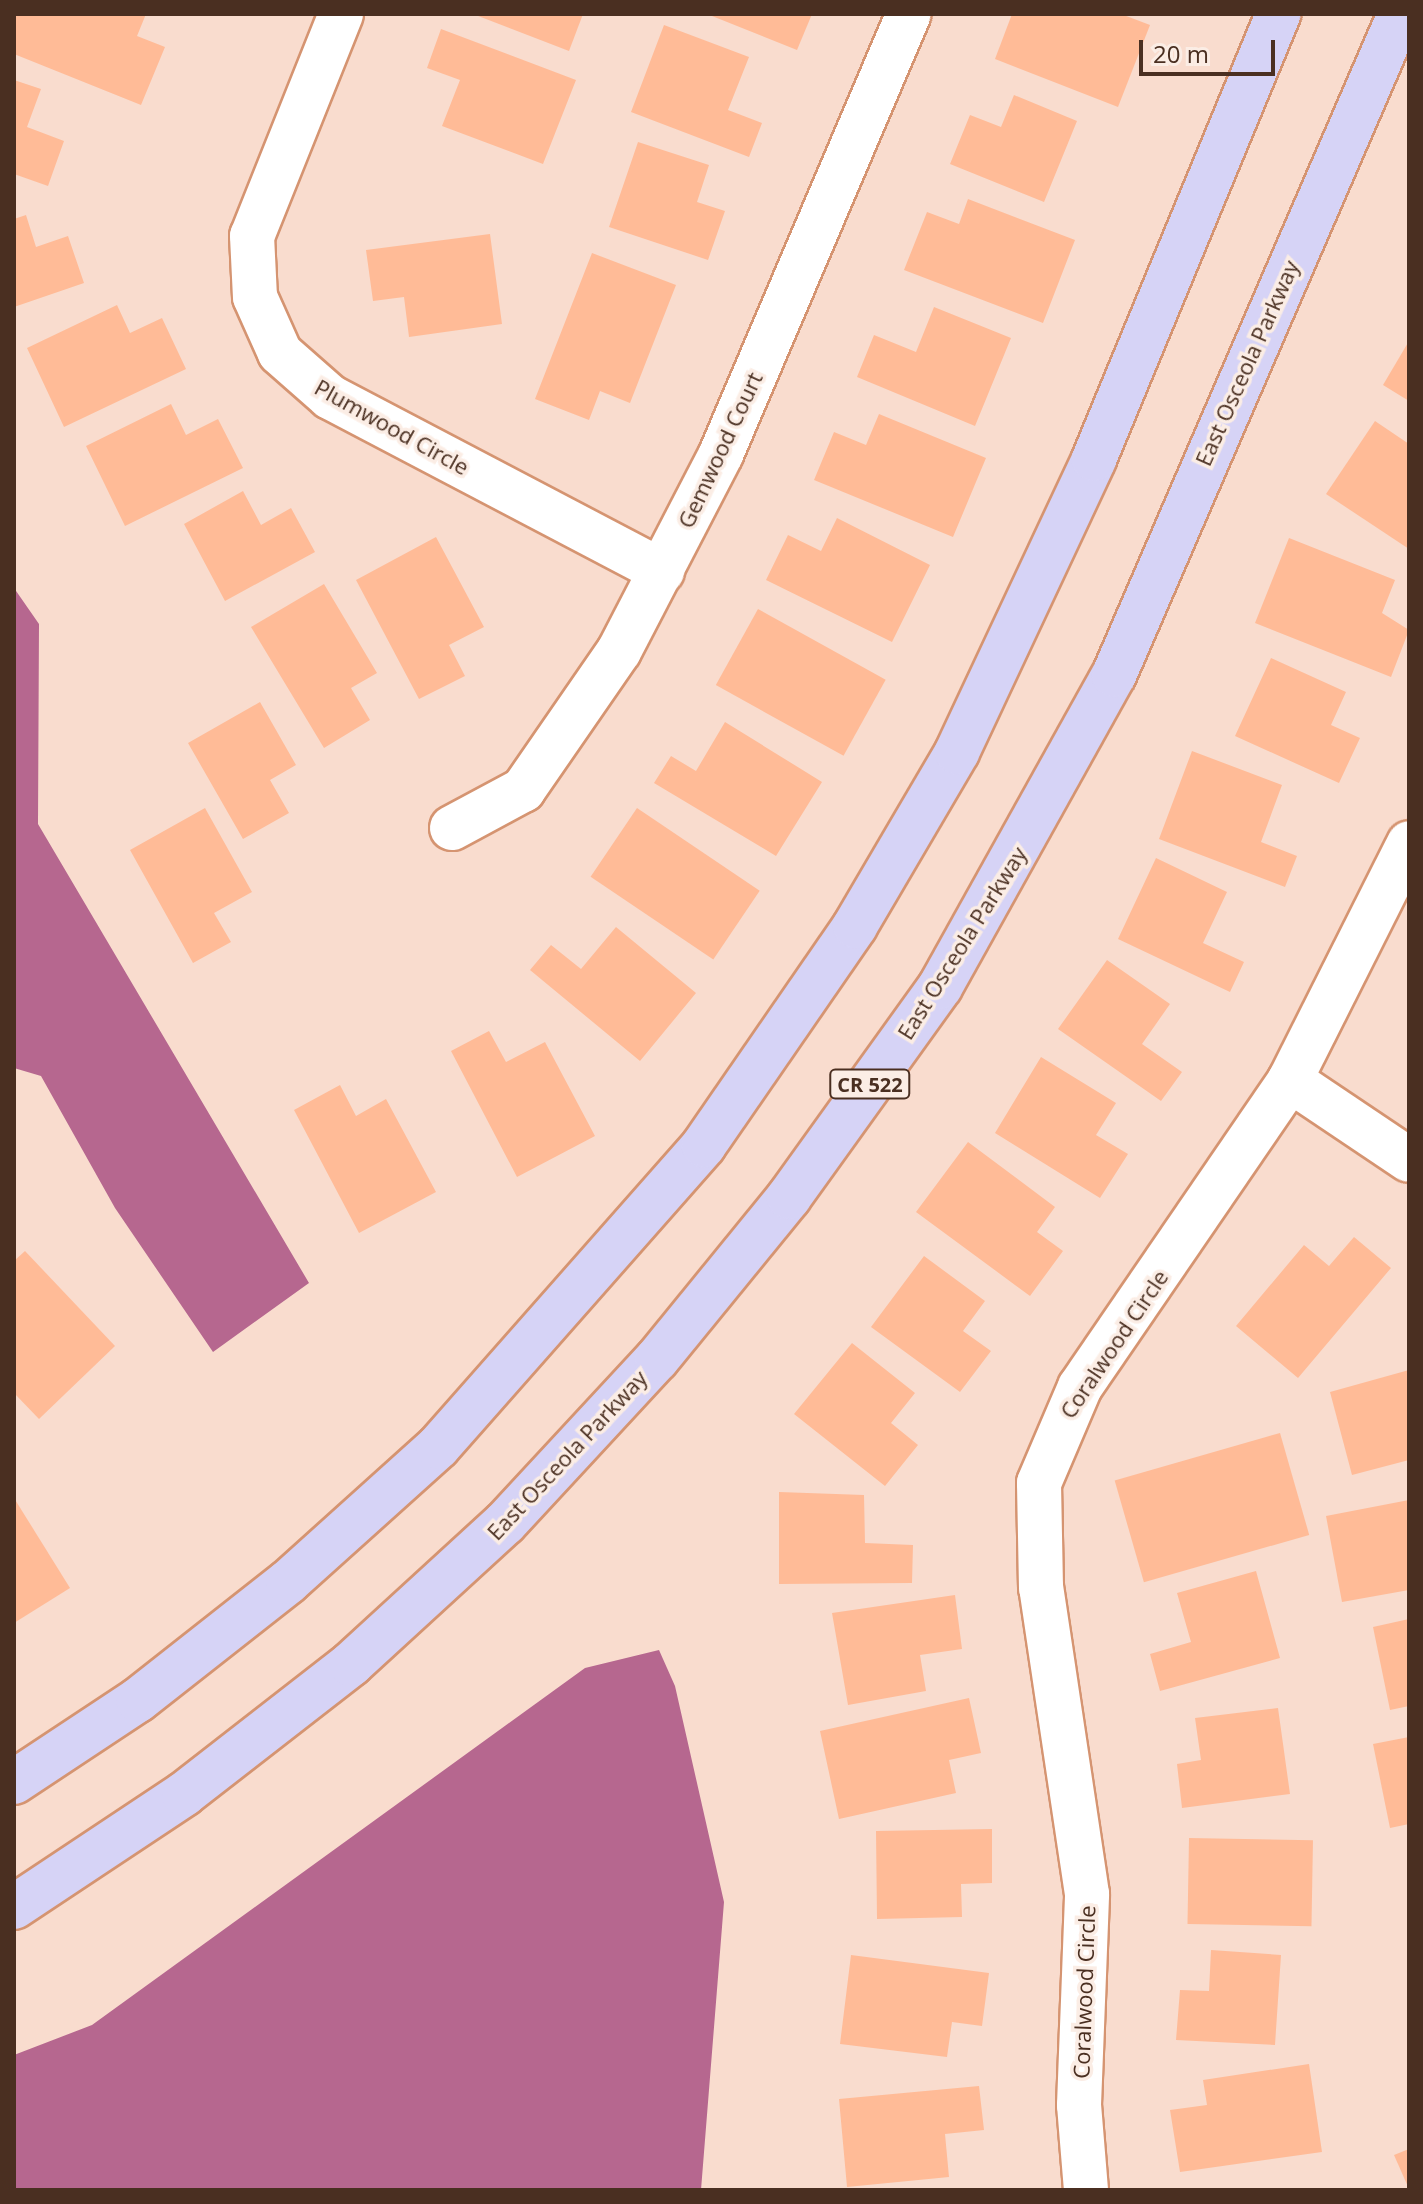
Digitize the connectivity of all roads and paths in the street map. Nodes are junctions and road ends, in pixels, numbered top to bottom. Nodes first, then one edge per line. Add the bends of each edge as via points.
1 (341, 14) edge
2 (909, 14) edge
3 (1278, 14) edge
4 (1400, 14) edge
5 (662, 571) junction
6 (452, 828) dead end
7 (1409, 843) edge
8 (1290, 1080) junction
9 (1409, 1160) edge
10 (14, 1782) edge
11 (14, 1907) edge
12 (1086, 2190) edge

1 - 5 street, Plumwood Circle via 254,222 255,297 280,353 330,397
2 - 5 street, Gemwood Court via 721,454
3 - 10 main road via 1094,459 957,752 855,926 704,1145 438,1447 288,1582 138,1700
4 - 11 main road, East Osceola Parkway / CR 522 via 1107,688 940,987 789,1197 657,1359 505,1523 362,1654 184,1794
5 - 6 street, Gemwood Court via 543,768 500,807
7 - 8 street, Coralwood Circle
8 - 9 street
8 - 12 street, Coralwood Circle via 1080,1387 1039,1483 1038,1563 1087,1894 1079,2105

